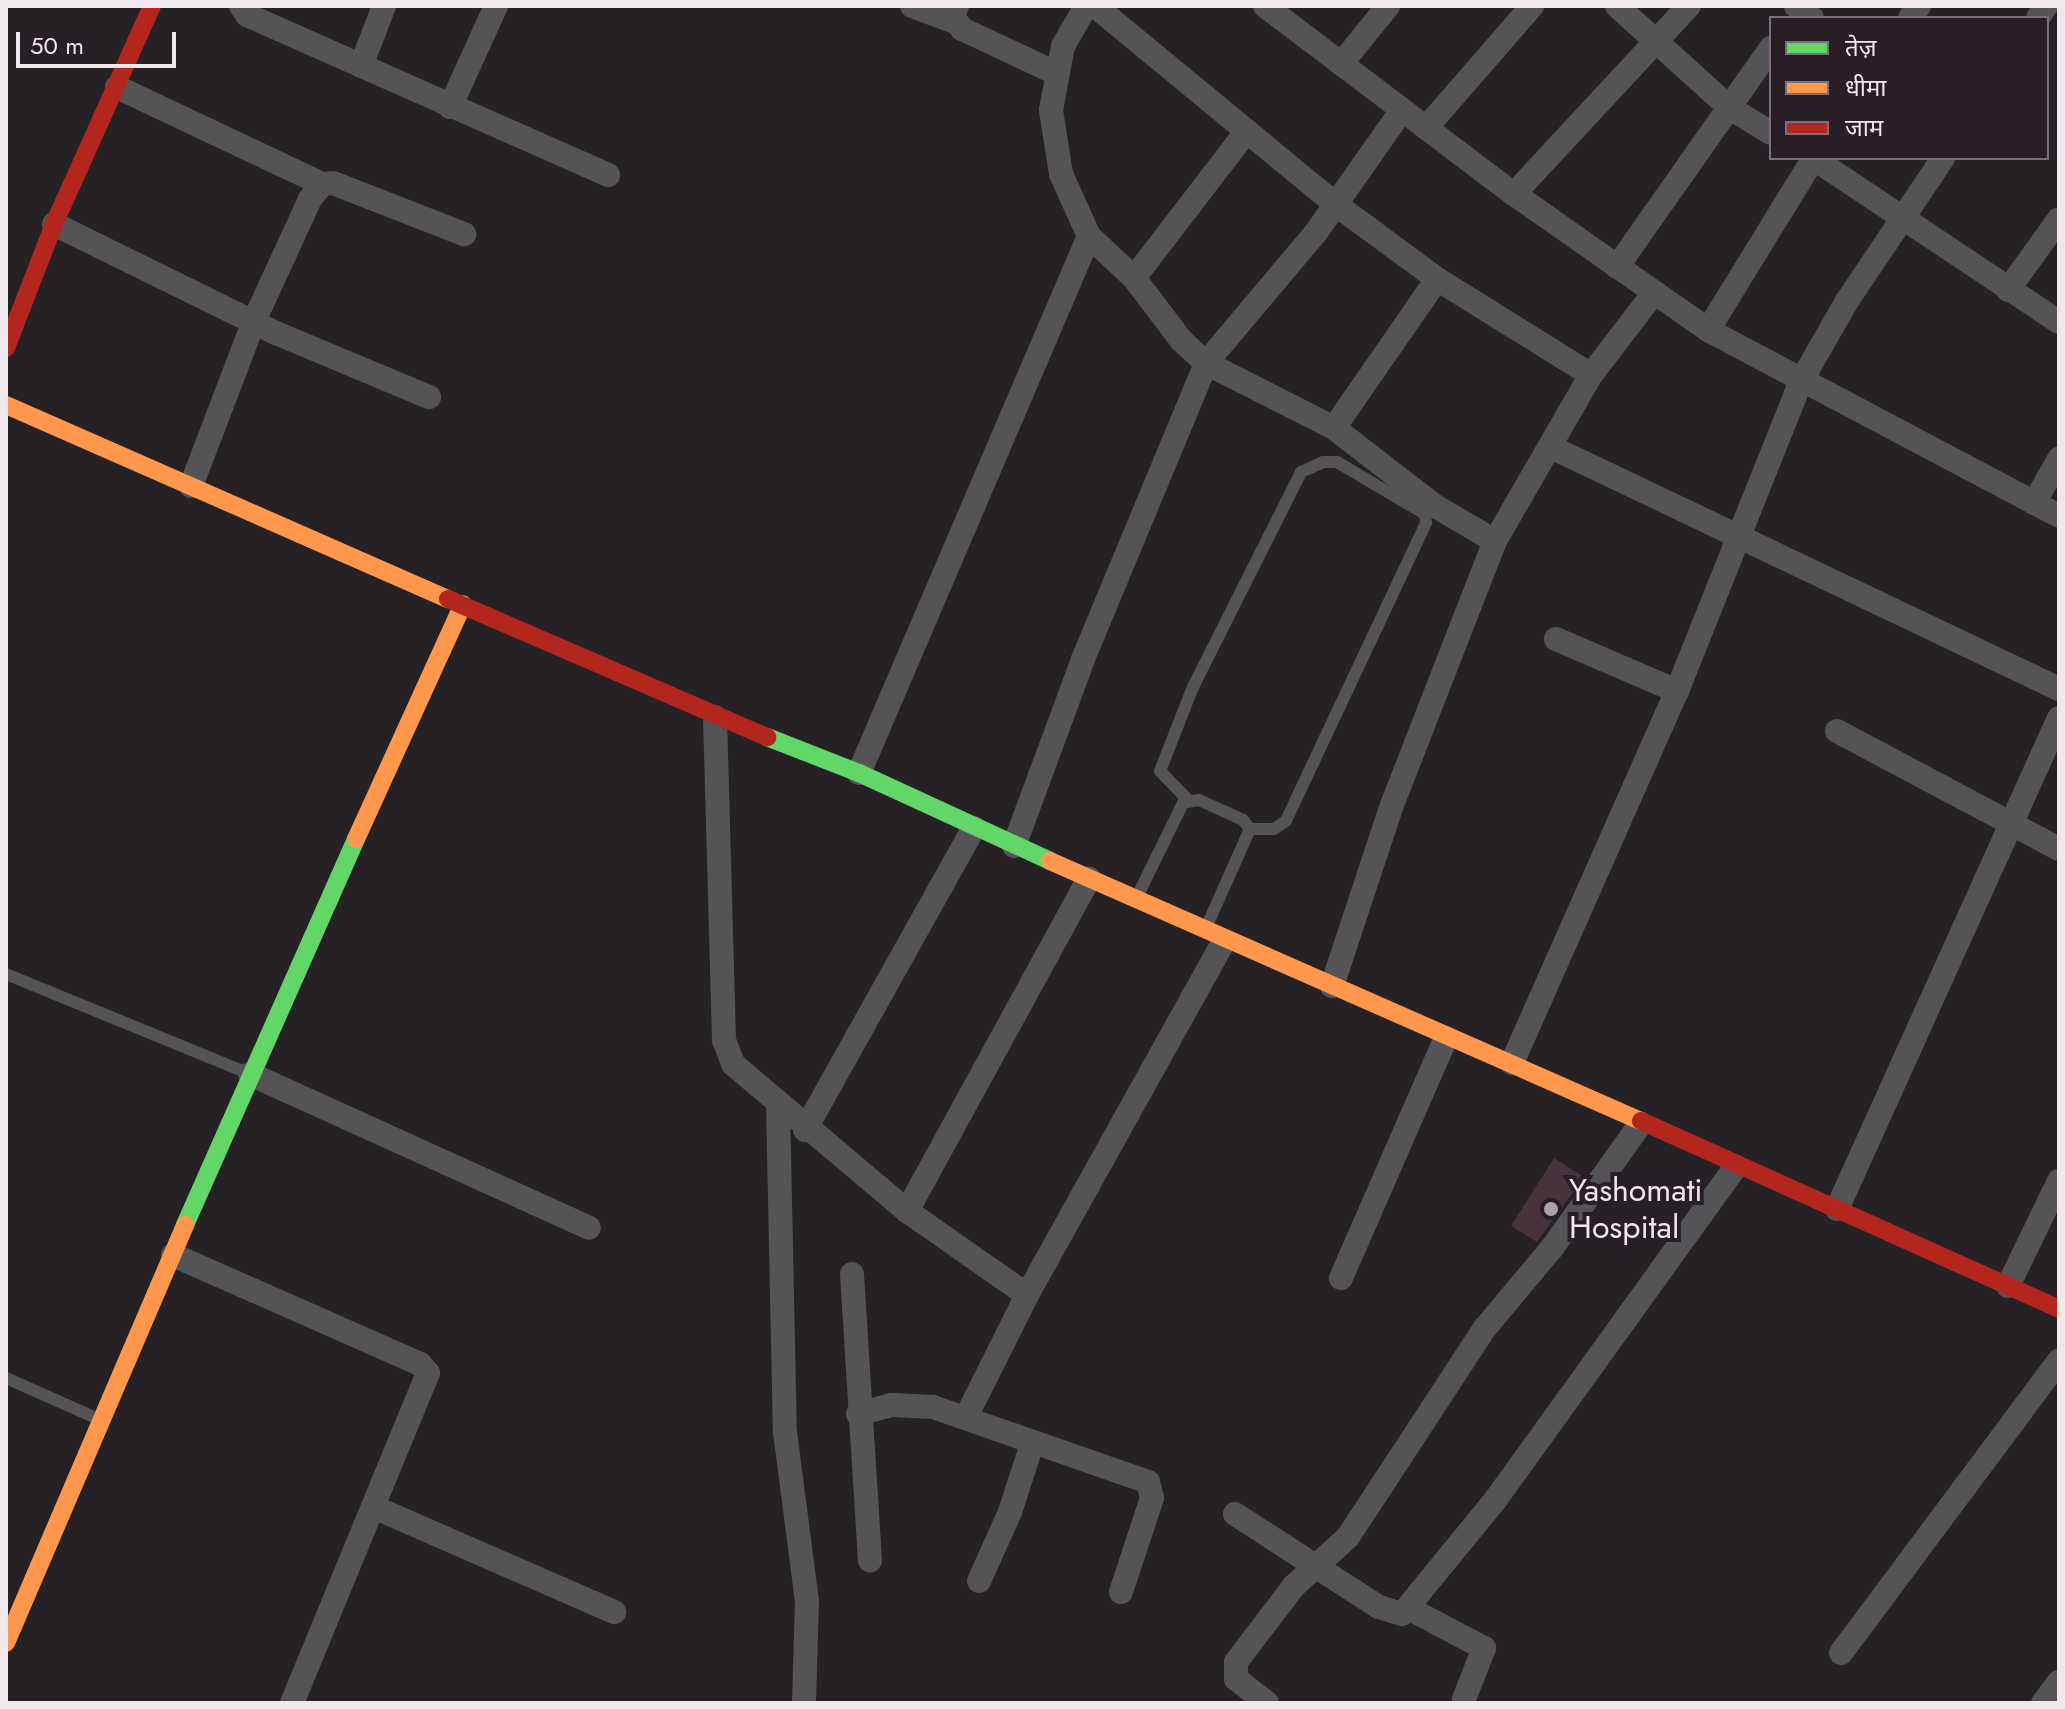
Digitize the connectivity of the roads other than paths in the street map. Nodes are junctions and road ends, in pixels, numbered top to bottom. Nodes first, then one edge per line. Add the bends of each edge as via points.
1 (152, 6) edge
2 (241, 6) edge
3 (384, 6) edge
4 (496, 6) edge
5 (912, 6) edge
6 (1086, 6) edge
7 (1095, 6) edge
8 (1265, 6) edge
9 (1388, 6) edge
10 (1532, 6) edge
11 (1617, 6) edge
12 (1689, 6) edge
13 (956, 14) edge
14 (1658, 43) junction
15 (1769, 51) edge
16 (1341, 64) junction
17 (361, 66) junction
18 (1054, 72) junction
19 (117, 87) junction
20 (450, 107) junction
21 (1730, 108) junction
22 (1402, 110) junction
23 (1426, 128) junction
24 (1247, 131) junction
25 (1769, 132) edge
26 (1812, 160) edge
27 (1816, 160) edge
28 (1942, 160) edge
29 (608, 175) dead end
30 (322, 184) junction
31 (1514, 194) junction
32 (1334, 203) junction
33 (1902, 219) junction
34 (2059, 219) edge
35 (54, 224) junction
36 (464, 234) dead end
37 (1089, 236) junction
38 (1617, 267) junction
39 (1134, 278) junction
40 (1437, 279) junction
41 (2008, 290) junction
42 (1653, 294) junction
43 (254, 321) junction
44 (2059, 322) edge
45 (1708, 330) junction
46 (6, 348) edge
47 (1206, 363) junction
48 (1591, 375) junction
49 (1800, 383) junction
50 (429, 397) dead end
51 (6, 405) edge
52 (1334, 428) junction
53 (1553, 448) junction
54 (2059, 459) edge
55 (191, 486) junction
56 (2034, 503) junction
57 (2059, 516) edge
58 (1742, 535) junction
59 (1495, 541) junction
60 (463, 604) junction
61 (1556, 639) dead end
62 (2059, 689) edge
63 (1677, 691) junction
64 (715, 717) junction
65 (2059, 718) edge
66 (1837, 731) dead end
67 (859, 773) junction
68 (1188, 800) junction
69 (2009, 824) junction
70 (974, 828) junction
71 (1250, 829) junction
72 (1014, 846) junction
73 (2059, 849) edge
74 (1089, 879) junction
75 (1136, 899) junction
76 (1214, 936) junction
77 (6, 974) edge
78 (1332, 986) junction
79 (1446, 1038) junction
80 (1512, 1063) junction
81 (250, 1074) junction
82 (778, 1104) junction
83 (1641, 1123) junction
84 (805, 1130) junction
85 (1736, 1166) junction
86 (2059, 1181) edge
87 (1837, 1209) junction
88 (907, 1211) junction
89 (589, 1228) dead end
90 (173, 1255) junction
91 (852, 1274) dead end
92 (1341, 1278) dead end
93 (2008, 1286) junction
94 (1027, 1295) junction
95 (2059, 1309) edge
96 (2059, 1360) edge
97 (6, 1378) edge
98 (858, 1414) junction
99 (967, 1415) junction
100 (100, 1419) junction
101 (1032, 1444) junction
102 (376, 1508) junction
103 (1235, 1514) dead end
104 (870, 1560) dead end
105 (1319, 1565) junction
106 (979, 1581) dead end
107 (1121, 1592) dead end
108 (1408, 1608) junction
109 (614, 1612) dead end
110 (6, 1643) edge
111 (1841, 1653) dead end
112 (2059, 1682) edge
113 (1466, 1702) edge
114 (292, 1703) edge
115 (804, 1703) edge
116 (1267, 1703) edge
117 (2043, 1703) edge

1 - 19 main road
2 - 17 street via 247,15
3 - 17 street
4 - 20 street
5 - 13 street
6 - 18 street
7 - 24 street
8 - 16 street
9 - 16 street
10 - 23 street
11 - 14 street
12 - 14 street
13 - 18 street
14 - 21 street
14 - 31 street
15 - 21 street
16 - 22 street
17 - 20 street
18 - 37 street via 1052,141
19 - 30 street
19 - 35 main road
20 - 29 street
21 - 25 street
21 - 38 street
22 - 23 street
22 - 32 street
23 - 31 street
24 - 32 street
24 - 39 street
26 - 45 street
27 - 33 street
28 - 33 street
30 - 36 street via 333,183
30 - 43 street via 310,199
31 - 38 street
32 - 40 street
32 - 47 street via 1317,231
33 - 41 street
33 - 49 street
34 - 41 street
35 - 43 street
35 - 46 main road
37 - 39 street
37 - 67 street
38 - 42 street
39 - 47 street via 1181,340
40 - 48 street
40 - 52 street
41 - 44 street
42 - 45 street
42 - 48 street
43 - 50 street
43 - 55 street
45 - 49 street
47 - 52 street
47 - 72 street via 1083,659
48 - 53 street
49 - 56 street
49 - 58 street
51 - 55 main road
52 - 59 street via 1435,506
53 - 58 street
53 - 59 street
54 - 56 street
55 - 60 main road
56 - 57 street
58 - 62 street
58 - 63 street
59 - 78 street via 1392,805
60 - 64 main road
60 - 81 main road
61 - 63 street
63 - 80 street
64 - 67 main road
64 - 82 street via 724,1040 733,1064
65 - 69 street
66 - 69 street
67 - 70 main road
68 - 71 lane via 1243,820
68 - 71 lane via 1160,771 1193,687 1301,472 1337,462 1425,514 1426,523 1286,821 1274,829
68 - 75 lane
69 - 73 street
69 - 87 street
70 - 72 main road
70 - 84 street
71 - 76 lane
72 - 74 main road
74 - 75 main road
74 - 88 street
75 - 76 main road
76 - 78 main road
76 - 94 street
77 - 81 lane
78 - 79 main road
79 - 80 main road
79 - 92 street
80 - 83 main road
81 - 89 street
81 - 90 main road
82 - 84 street
82 - 115 street via 785,1432 807,1601
83 - 85 main road
83 - 105 street via 1552,1248 1485,1328 1348,1537
84 - 88 street
85 - 87 main road
85 - 108 street via 1496,1499
86 - 93 street
87 - 93 main road
88 - 94 street
90 - 100 main road
90 - 102 street via 425,1368 426,1384
91 - 98 street
93 - 95 main road
94 - 99 street
96 - 111 street
97 - 100 lane
98 - 99 street via 911,1403
98 - 104 street
99 - 101 street
100 - 110 main road
101 - 106 street via 1010,1512
101 - 107 street via 1141,1478 1151,1486
102 - 109 street
102 - 114 street
103 - 105 street
105 - 108 street via 1379,1607 1395,1614
105 - 116 street via 1294,1586 1236,1662 1236,1679
108 - 113 street via 1484,1648
112 - 117 street

